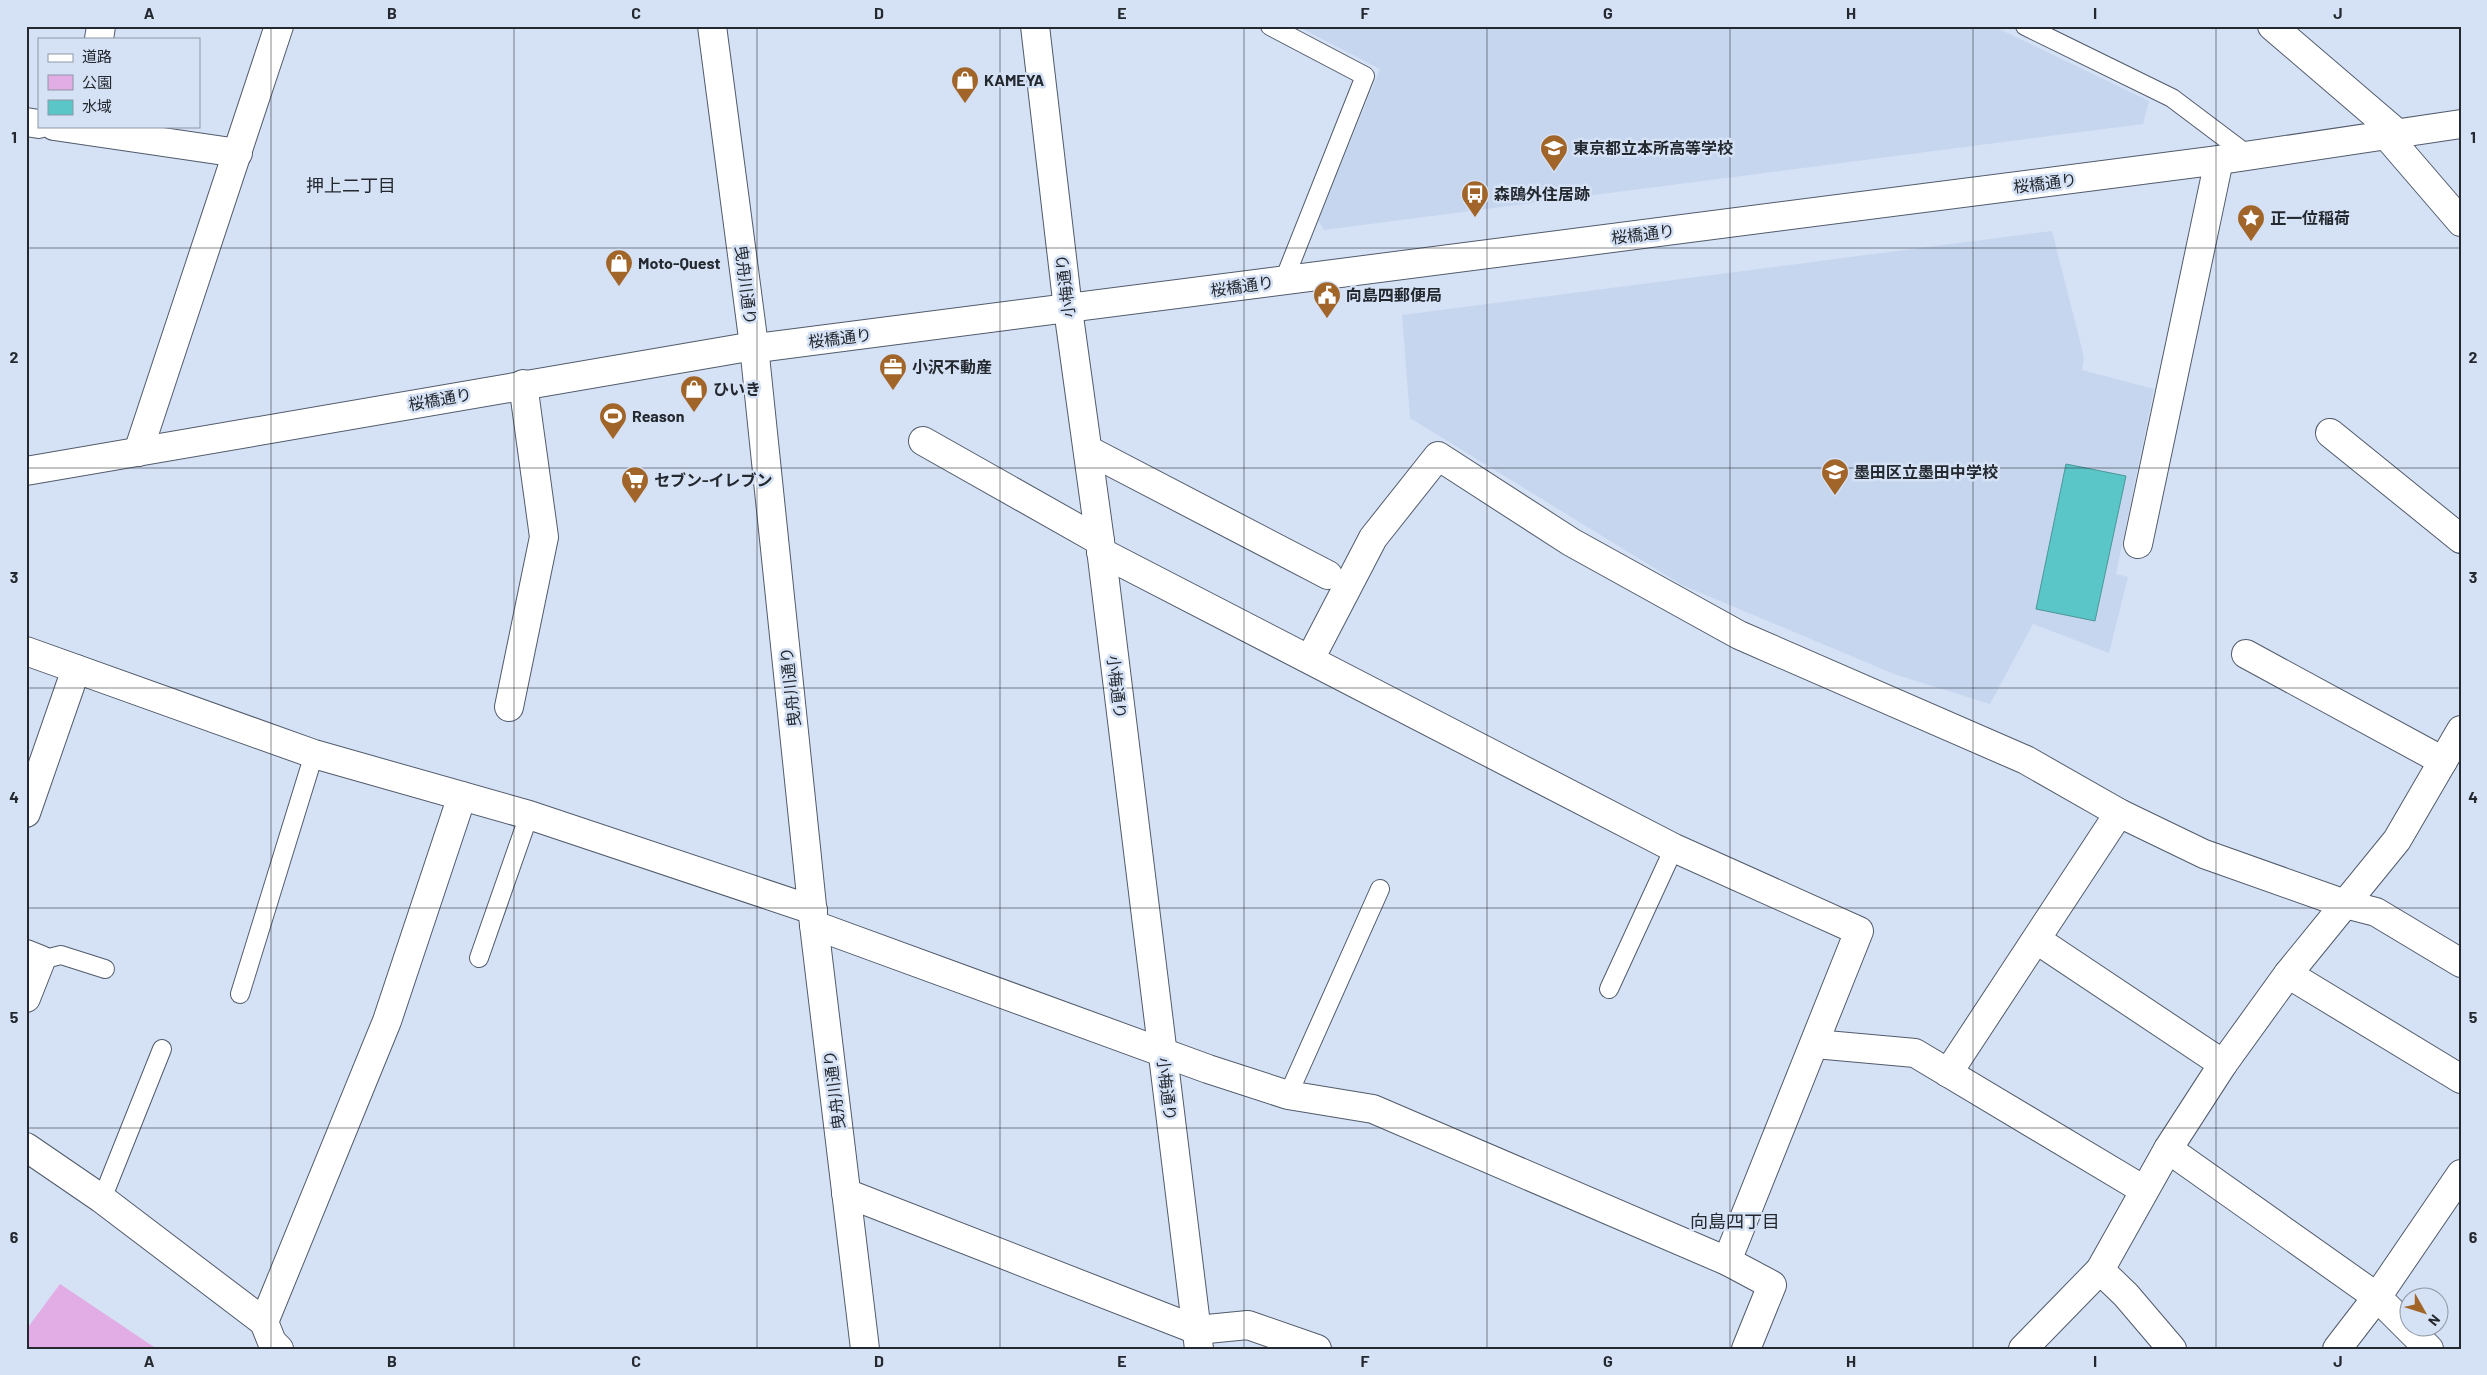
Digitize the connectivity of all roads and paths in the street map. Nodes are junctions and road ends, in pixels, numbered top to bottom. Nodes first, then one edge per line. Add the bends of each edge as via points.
1 (279, 26) edge
2 (712, 26) edge
3 (1035, 26) edge
4 (1270, 26) edge
5 (2026, 26) edge
6 (2272, 26) edge
7 (2461, 124) edge
8 (84, 128) edge
9 (2392, 135) junction
10 (238, 153) junction
11 (2249, 156) junction
12 (2219, 160) junction
13 (2461, 222) edge
14 (1284, 280) junction
15 (1068, 309) junction
16 (754, 346) junction
17 (523, 384) junction
18 (2330, 433) dead end
19 (923, 441) dead end
20 (1088, 450) junction
21 (138, 452) junction
22 (26, 471) edge
23 (2461, 539) edge
24 (2138, 544) dead end
25 (1100, 546) junction
26 (1328, 575) dead end
27 (26, 651) edge
28 (2246, 654) dead end
29 (1310, 659) junction
30 (76, 669) junction
31 (509, 707) dead end
32 (2461, 730) edge
33 (314, 754) junction
34 (2443, 761) junction
35 (462, 796) junction
36 (26, 813) edge
37 (2119, 813) junction
38 (529, 815) junction
39 (1674, 848) junction
40 (1380, 889) dead end
41 (2345, 904) junction
42 (813, 917) junction
43 (2037, 940) junction
44 (34, 957) edge
45 (479, 958) dead end
46 (2461, 963) edge
47 (105, 969) dead end
48 (2288, 974) junction
49 (1609, 989) dead end
50 (240, 994) dead end
51 (26, 998) edge
52 (1815, 1044) junction
53 (162, 1048) dead end
54 (1163, 1054) junction
55 (2223, 1064) junction
56 (1948, 1073) junction
57 (2461, 1079) edge
58 (1288, 1095) junction
59 (26, 1147) edge
60 (2168, 1148) junction
61 (2461, 1174) edge
62 (2144, 1190) junction
63 (846, 1193) junction
64 (102, 1199) junction
65 (1727, 1261) junction
66 (2100, 1270) junction
67 (2377, 1297) junction
68 (1198, 1339) edge
69 (271, 1340) edge
70 (865, 1349) edge
71 (1317, 1349) edge
72 (1746, 1349) edge
73 (2023, 1349) edge
74 (2172, 1349) edge
75 (2338, 1349) edge
76 (2429, 1349) edge

1 - 10 street
2 - 16 street, 曳舟川通り
3 - 15 street, 小梅通り
4 - 14 lane via 1365,76
5 - 11 lane via 2172,98
6 - 9 street
7 - 9 street, 桜橋通り
8 - 10 street
9 - 11 street, 桜橋通り
9 - 13 street
10 - 21 street
11 - 12 street, 桜橋通り
12 - 14 street, 桜橋通り
12 - 24 street
14 - 15 street, 桜橋通り
15 - 16 street, 桜橋通り
15 - 20 street, 小梅通り
16 - 17 street, 桜橋通り
16 - 42 street, 曳舟川通り
17 - 21 street, 桜橋通り
17 - 31 street via 544,537
18 - 23 street
19 - 25 street
20 - 25 street, 小梅通り
20 - 26 street
21 - 22 street, 桜橋通り
25 - 29 street
25 - 54 street, 小梅通り
27 - 30 street
28 - 34 street
29 - 37 street via 1372,538 1438,456 1571,542 1739,635 2026,760
29 - 39 street
30 - 33 street
30 - 36 street
32 - 34 street
33 - 35 street
33 - 50 lane
34 - 41 street via 2397,840
35 - 38 street
35 - 69 street via 387,1021
37 - 41 street via 2204,854
37 - 43 street
38 - 42 street
38 - 45 lane
39 - 49 lane
39 - 52 street via 1859,932
40 - 58 lane
41 - 46 street via 2376,912
41 - 48 street
42 - 54 street
42 - 63 street, 曳舟川通り
43 - 55 street
43 - 56 street
44 - 47 lane via 61,955
44 - 51 street
48 - 55 street
48 - 57 street
52 - 56 street via 1915,1054
52 - 65 street
53 - 64 lane
54 - 58 street
54 - 68 street, 小梅通り
55 - 60 street
56 - 62 street
58 - 65 street via 1373,1110
59 - 64 street
60 - 62 street
60 - 67 street
61 - 67 street
62 - 66 street
63 - 68 street
63 - 70 street, 曳舟川通り
64 - 69 street
65 - 72 street via 1772,1285
66 - 73 street
66 - 74 street via 2126,1294
67 - 75 street
67 - 76 street
68 - 71 street via 1248,1325

